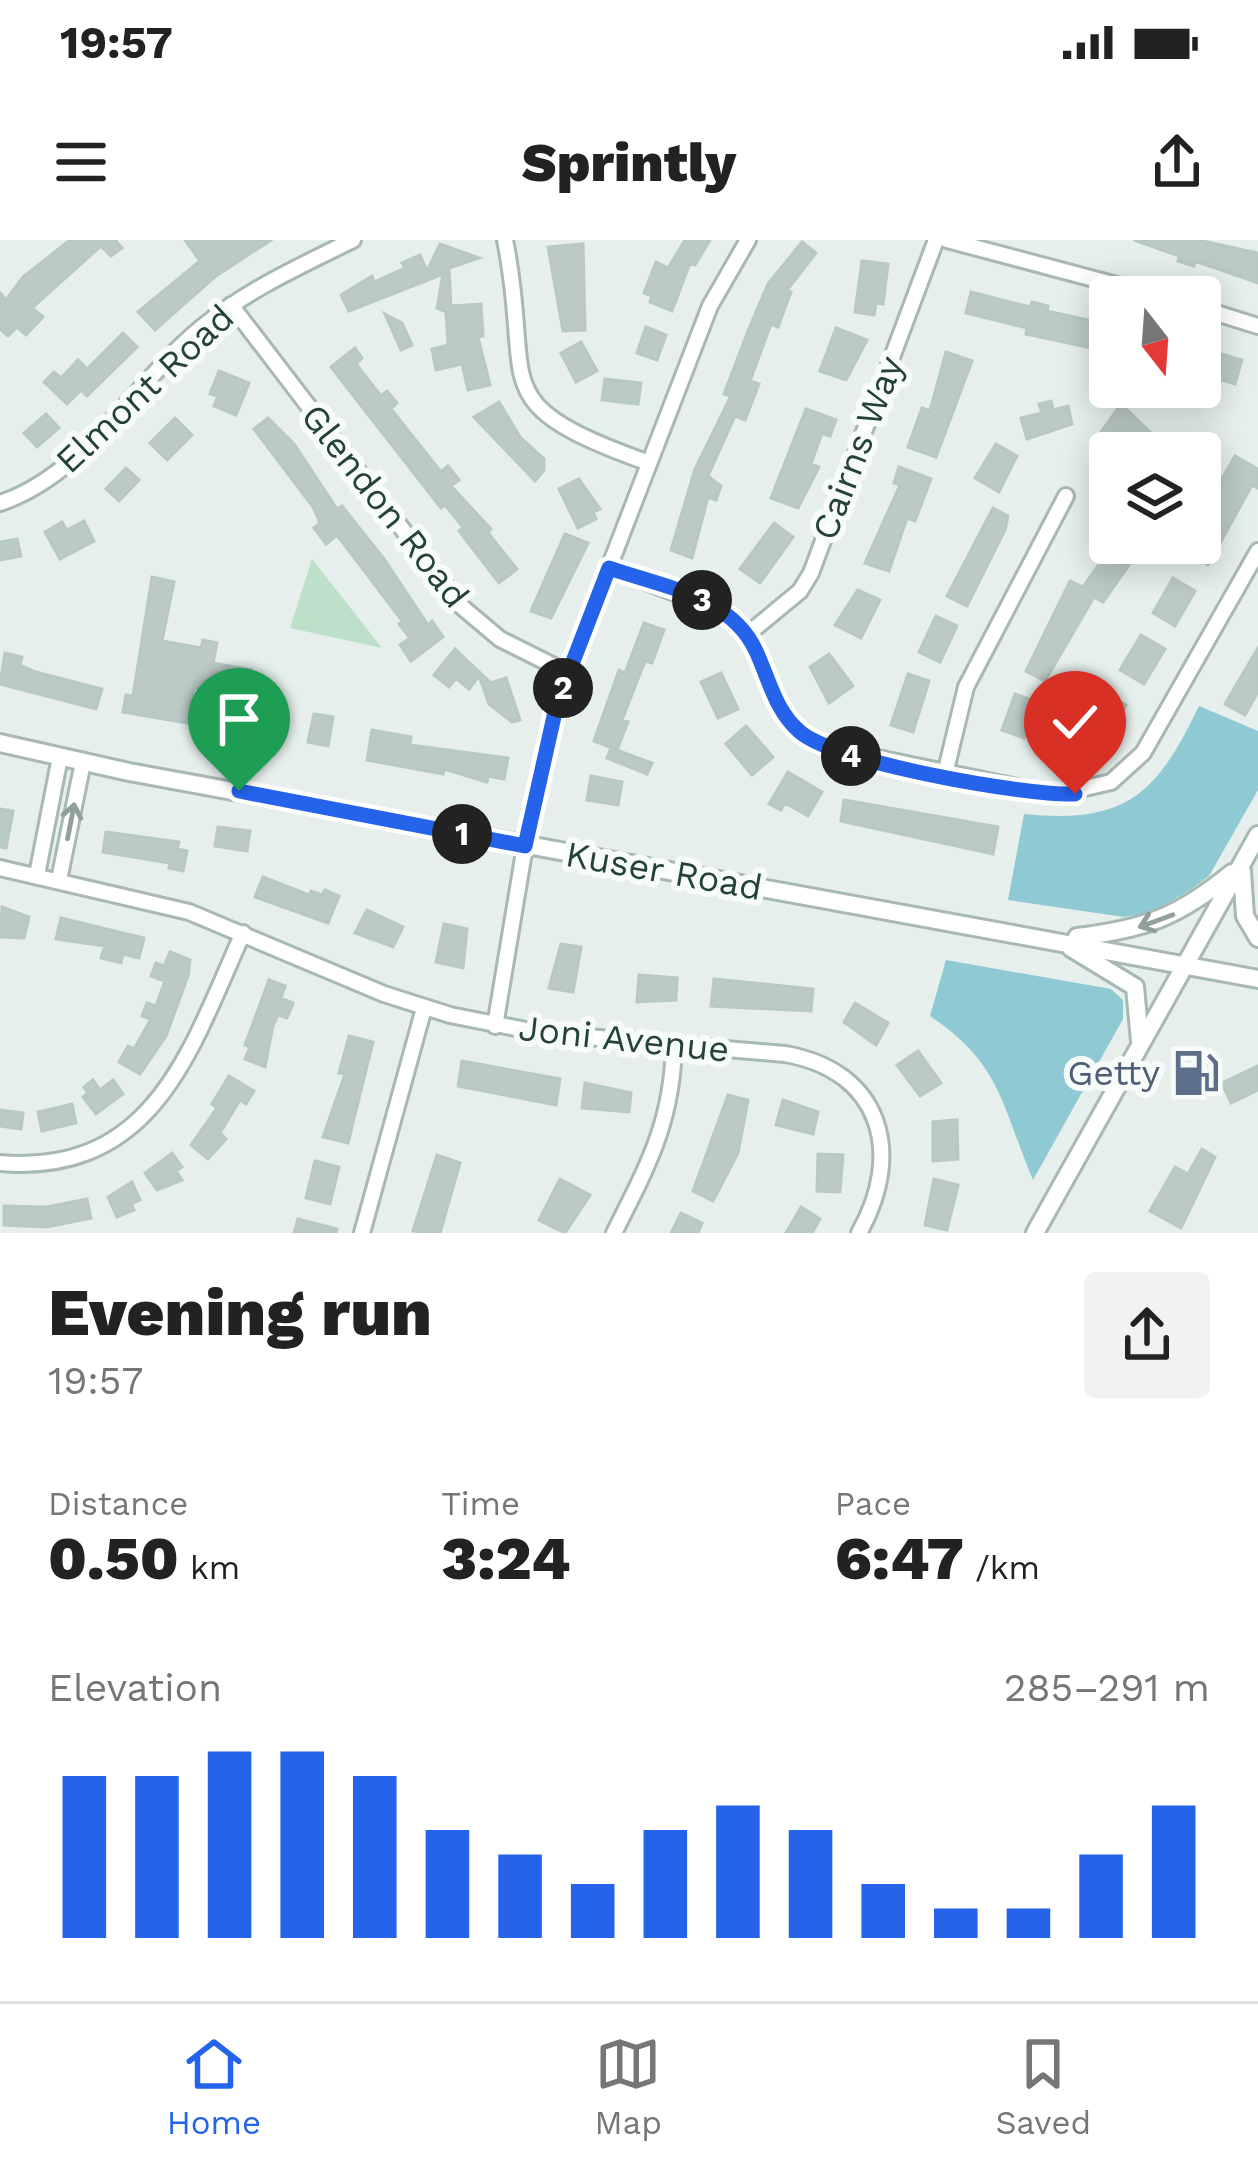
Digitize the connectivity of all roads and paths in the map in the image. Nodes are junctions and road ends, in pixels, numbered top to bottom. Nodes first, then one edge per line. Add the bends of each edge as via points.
1 (353, 240) edge
2 (505, 240) edge
3 (748, 240) edge
4 (936, 240) edge
5 (947, 240) edge
6 (1089, 278) edge
7 (231, 305) junction
8 (1221, 315) edge
9 (1258, 326) edge
10 (649, 463) junction
11 (1066, 496) dead end
12 (0, 502) edge
13 (1258, 551) edge
14 (609, 568) junction
15 (748, 634) junction
16 (568, 673) junction
17 (0, 742) edge
18 (60, 757) junction
19 (83, 762) junction
20 (945, 774) junction
21 (1258, 836) edge
22 (525, 846) junction
23 (1242, 865) junction
24 (0, 868) edge
25 (37, 875) junction
26 (59, 880) junction
27 (243, 933) junction
28 (1258, 938) edge
29 (1054, 940) junction
30 (1186, 964) junction
31 (1258, 979) edge
32 (424, 1008) junction
33 (495, 1026) junction
34 (674, 1045) junction
35 (1140, 1045) junction
36 (0, 1162) edge
37 (362, 1233) edge
38 (614, 1233) edge
39 (859, 1233) edge
40 (1034, 1233) edge

1 - 7 street, Elmont Road
2 - 10 street via 516,359 530,398 573,435
3 - 10 street via 710,307
4 - 15 street, Cairns Way via 811,573
5 - 6 street
7 - 12 street, Elmont Road via 55,475
7 - 16 street, Glendon Road via 462,607 500,639
8 - 9 street
10 - 14 street
11 - 20 street via 966,687
13 - 20 street via 1129,769 1094,789 1055,795
14 - 15 street via 710,603
14 - 16 street
15 - 20 street via 777,703 802,734 838,754
16 - 22 street
17 - 18 street, Kuser Road
18 - 19 street, Kuser Road
18 - 25 street
19 - 22 street, Kuser Road
26 -> 19 street
21 - 23 street
22 - 29 street, Kuser Road
22 - 33 street
23 - 28 street via 1245,916
23 -> 29 street via 1152,925
23 - 30 street
24 - 25 street, Joni Avenue
25 - 26 street, Joni Avenue
26 - 27 street, Joni Avenue
27 - 32 street, Joni Avenue
27 - 36 street via 179,1074 151,1111 85,1154
29 - 30 street, Kuser Road
29 - 35 street via 1135,987
30 - 31 street, Kuser Road
30 - 35 street
32 - 33 street, Joni Avenue
32 - 37 street
33 - 34 street, Joni Avenue
34 - 38 street via 665,1126
34 - 39 street, Joni Avenue via 805,1058 857,1090 878,1125 884,1166
35 - 40 street

